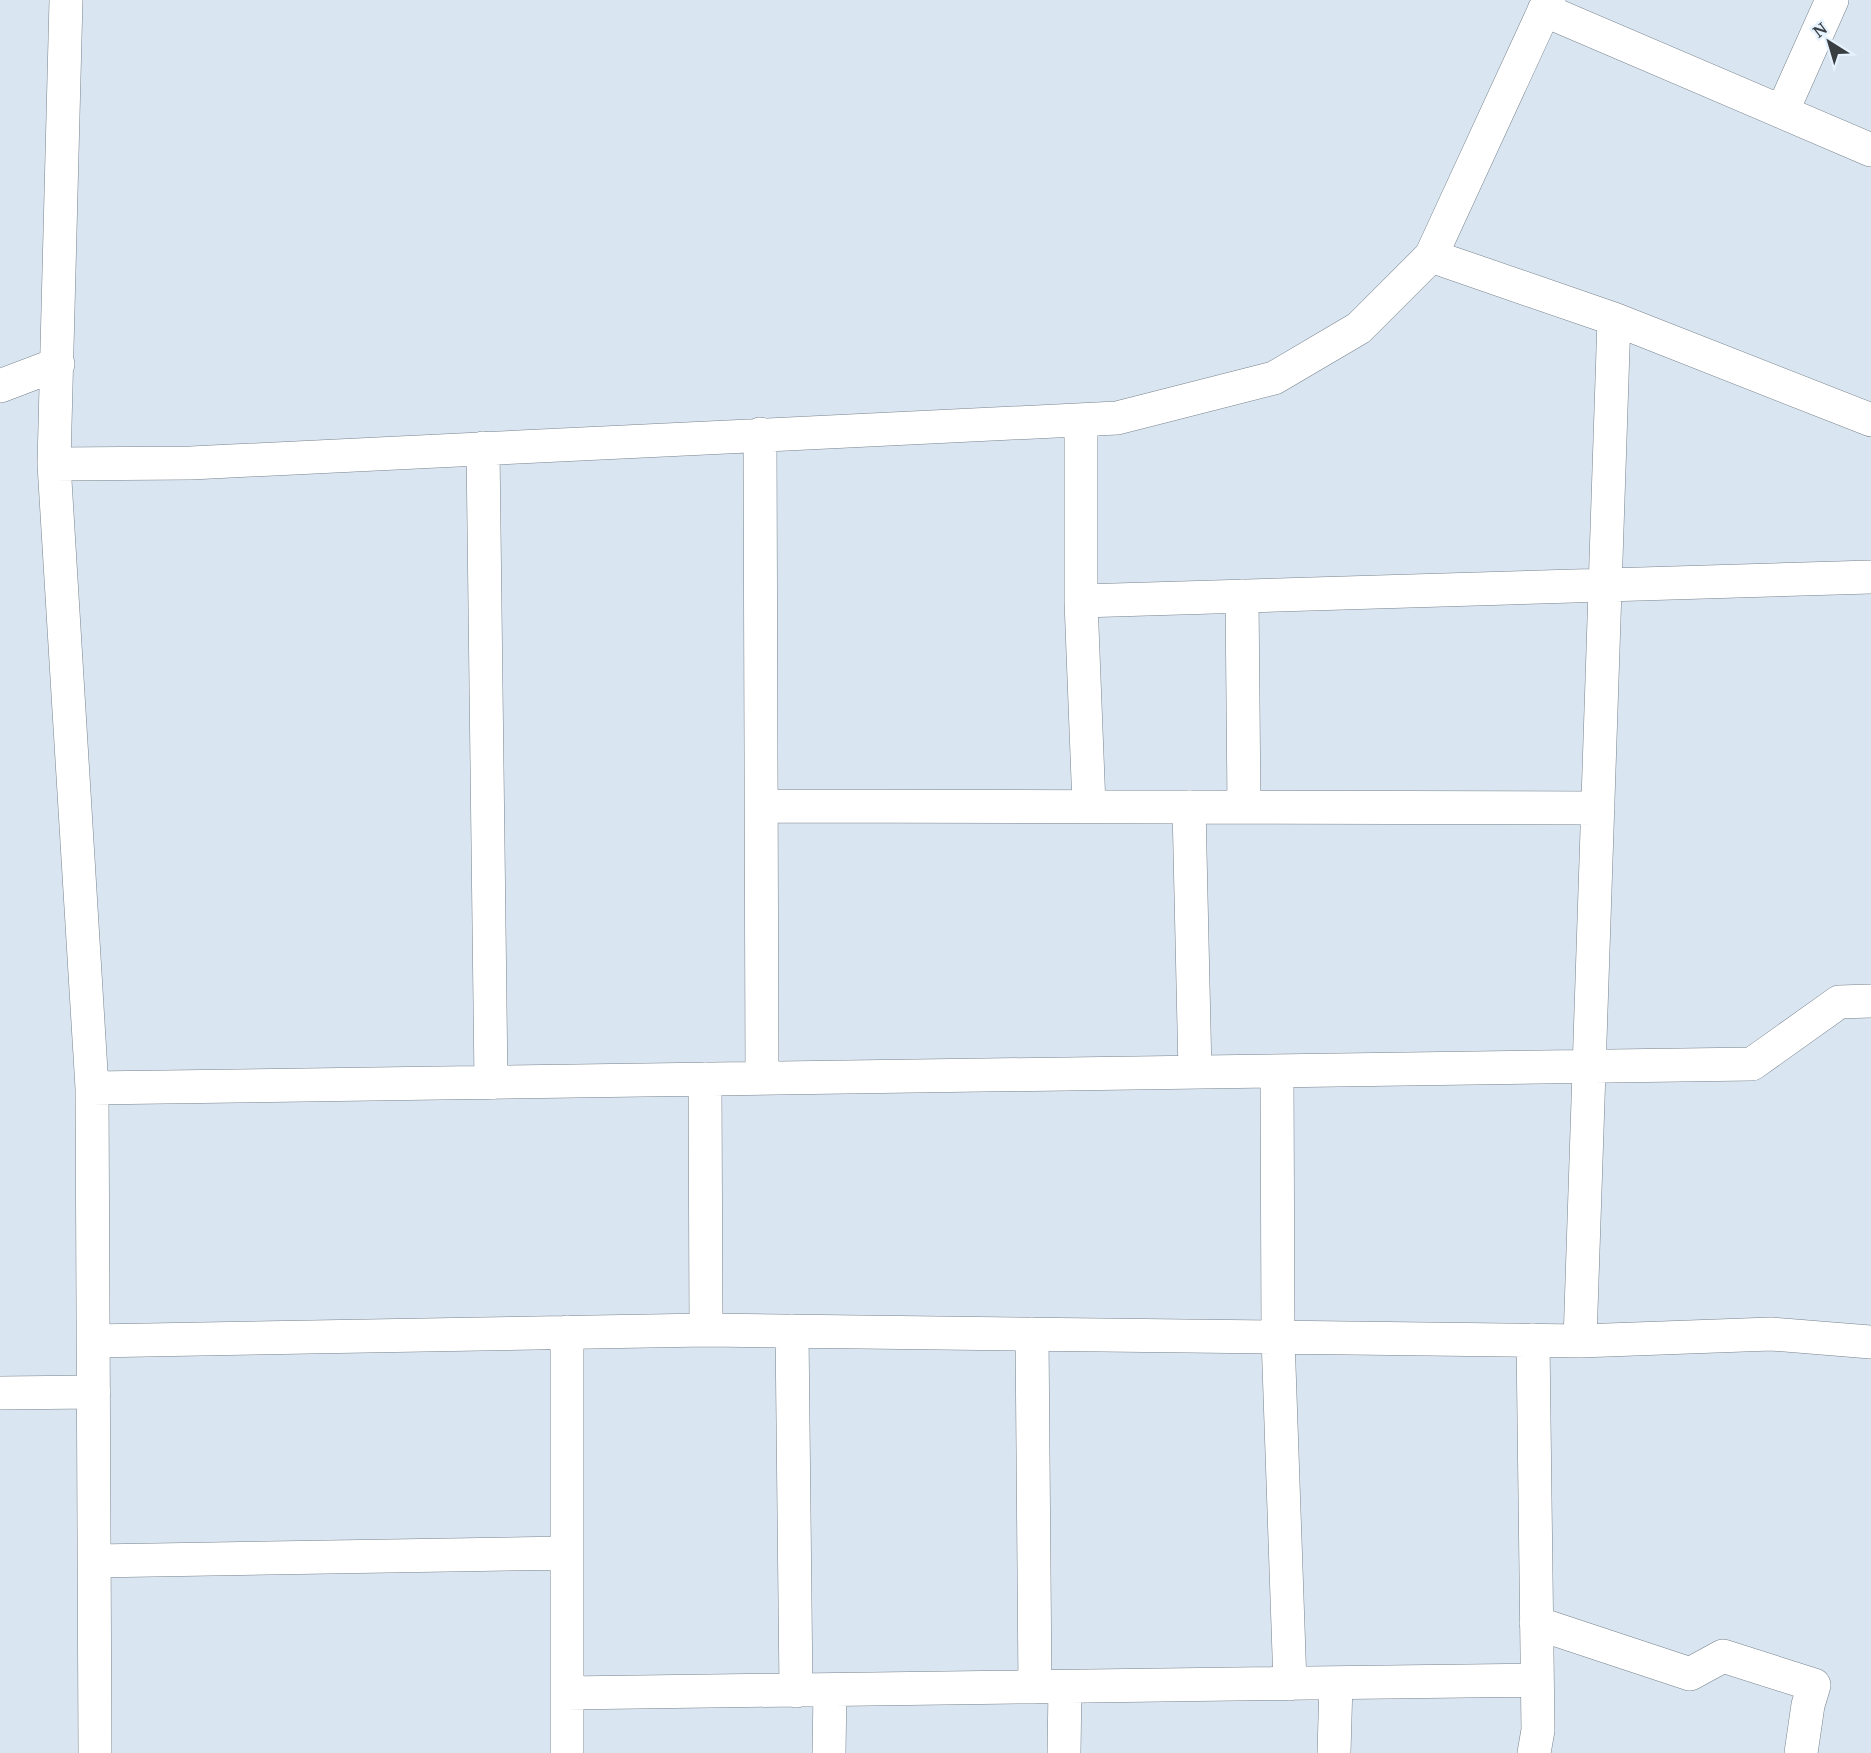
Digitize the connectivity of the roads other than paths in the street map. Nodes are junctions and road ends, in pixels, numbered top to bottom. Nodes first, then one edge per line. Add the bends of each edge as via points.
1 (66, 0) edge
2 (1832, 0) edge
3 (1546, 5) edge
4 (1782, 112) junction
5 (1871, 150) edge
6 (1431, 256) junction
7 (1614, 319) junction
8 (58, 364) junction
9 (0, 386) edge
10 (1868, 410) edge
11 (1081, 420) junction
12 (760, 434) junction
13 (483, 448) junction
14 (54, 464) junction
15 (1871, 576) edge
16 (1605, 585) junction
17 (1242, 596) junction
18 (1081, 601) junction
19 (762, 806) junction
20 (1089, 806) junction
21 (1189, 807) junction
22 (1244, 807) junction
23 (1598, 808) junction
24 (1871, 1001) edge
25 (1589, 1066) junction
26 (1277, 1071) junction
27 (1195, 1072) junction
28 (762, 1078) junction
29 (705, 1079) junction
30 (491, 1083) junction
31 (92, 1088) junction
32 (706, 1330) junction
33 (792, 1330) junction
34 (567, 1332) junction
35 (1032, 1334) junction
36 (1278, 1337) junction
37 (1533, 1340) junction
38 (93, 1341) junction
39 (1580, 1341) junction
40 (1871, 1342) edge
41 (93, 1392) junction
42 (0, 1393) edge
43 (567, 1553) junction
44 (95, 1561) junction
45 (1536, 1623) junction
46 (1538, 1680) junction
47 (1336, 1683) junction
48 (1290, 1684) junction
49 (1050, 1687) junction
50 (796, 1690) junction
51 (830, 1690) junction
52 (567, 1693) junction
53 (95, 1753) edge
54 (567, 1753) edge
55 (829, 1753) edge
56 (1064, 1753) edge
57 (1334, 1753) edge
58 (1534, 1753) edge
59 (1801, 1753) edge

1 - 8 street
2 - 4 street
3 - 4 street
3 - 6 street
4 - 5 street
6 - 7 street
6 - 11 street via 1359,328 1274,378 1117,418
7 - 10 street
7 - 16 street
8 - 9 street
8 - 14 street
11 - 12 street
11 - 18 street
12 - 13 street
12 - 19 street
13 - 14 street via 191,462
13 - 30 street
14 - 31 street
15 - 16 street
16 - 17 street
16 - 23 street
17 - 18 street
17 - 22 street
18 - 20 street
19 - 20 street
19 - 28 street
20 - 21 street
21 - 22 street
21 - 27 street
22 - 23 street
23 - 25 street
24 - 25 street via 1839,1002 1752,1064
25 - 26 street
25 - 39 street
26 - 27 street
26 - 36 street
27 - 28 street
28 - 29 street
29 - 30 street
29 - 32 street
30 - 31 street
31 - 38 street
32 - 33 street
32 - 34 street
33 - 35 street
33 - 50 street
34 - 38 street
34 - 43 street
35 - 36 street
35 - 49 street
36 - 37 street
36 - 48 street
37 - 39 street
37 - 45 street
38 - 41 street
39 - 40 street via 1771,1334
41 - 42 street
41 - 44 street
43 - 44 street
43 - 52 street
44 - 53 street
45 - 46 street
45 - 59 street via 1690,1674 1723,1656 1814,1685
46 - 47 street
46 - 58 street
47 - 48 street
47 - 57 street
48 - 49 street
49 - 51 street
49 - 56 street
50 - 51 street
50 - 52 street
51 - 55 street
52 - 54 street

